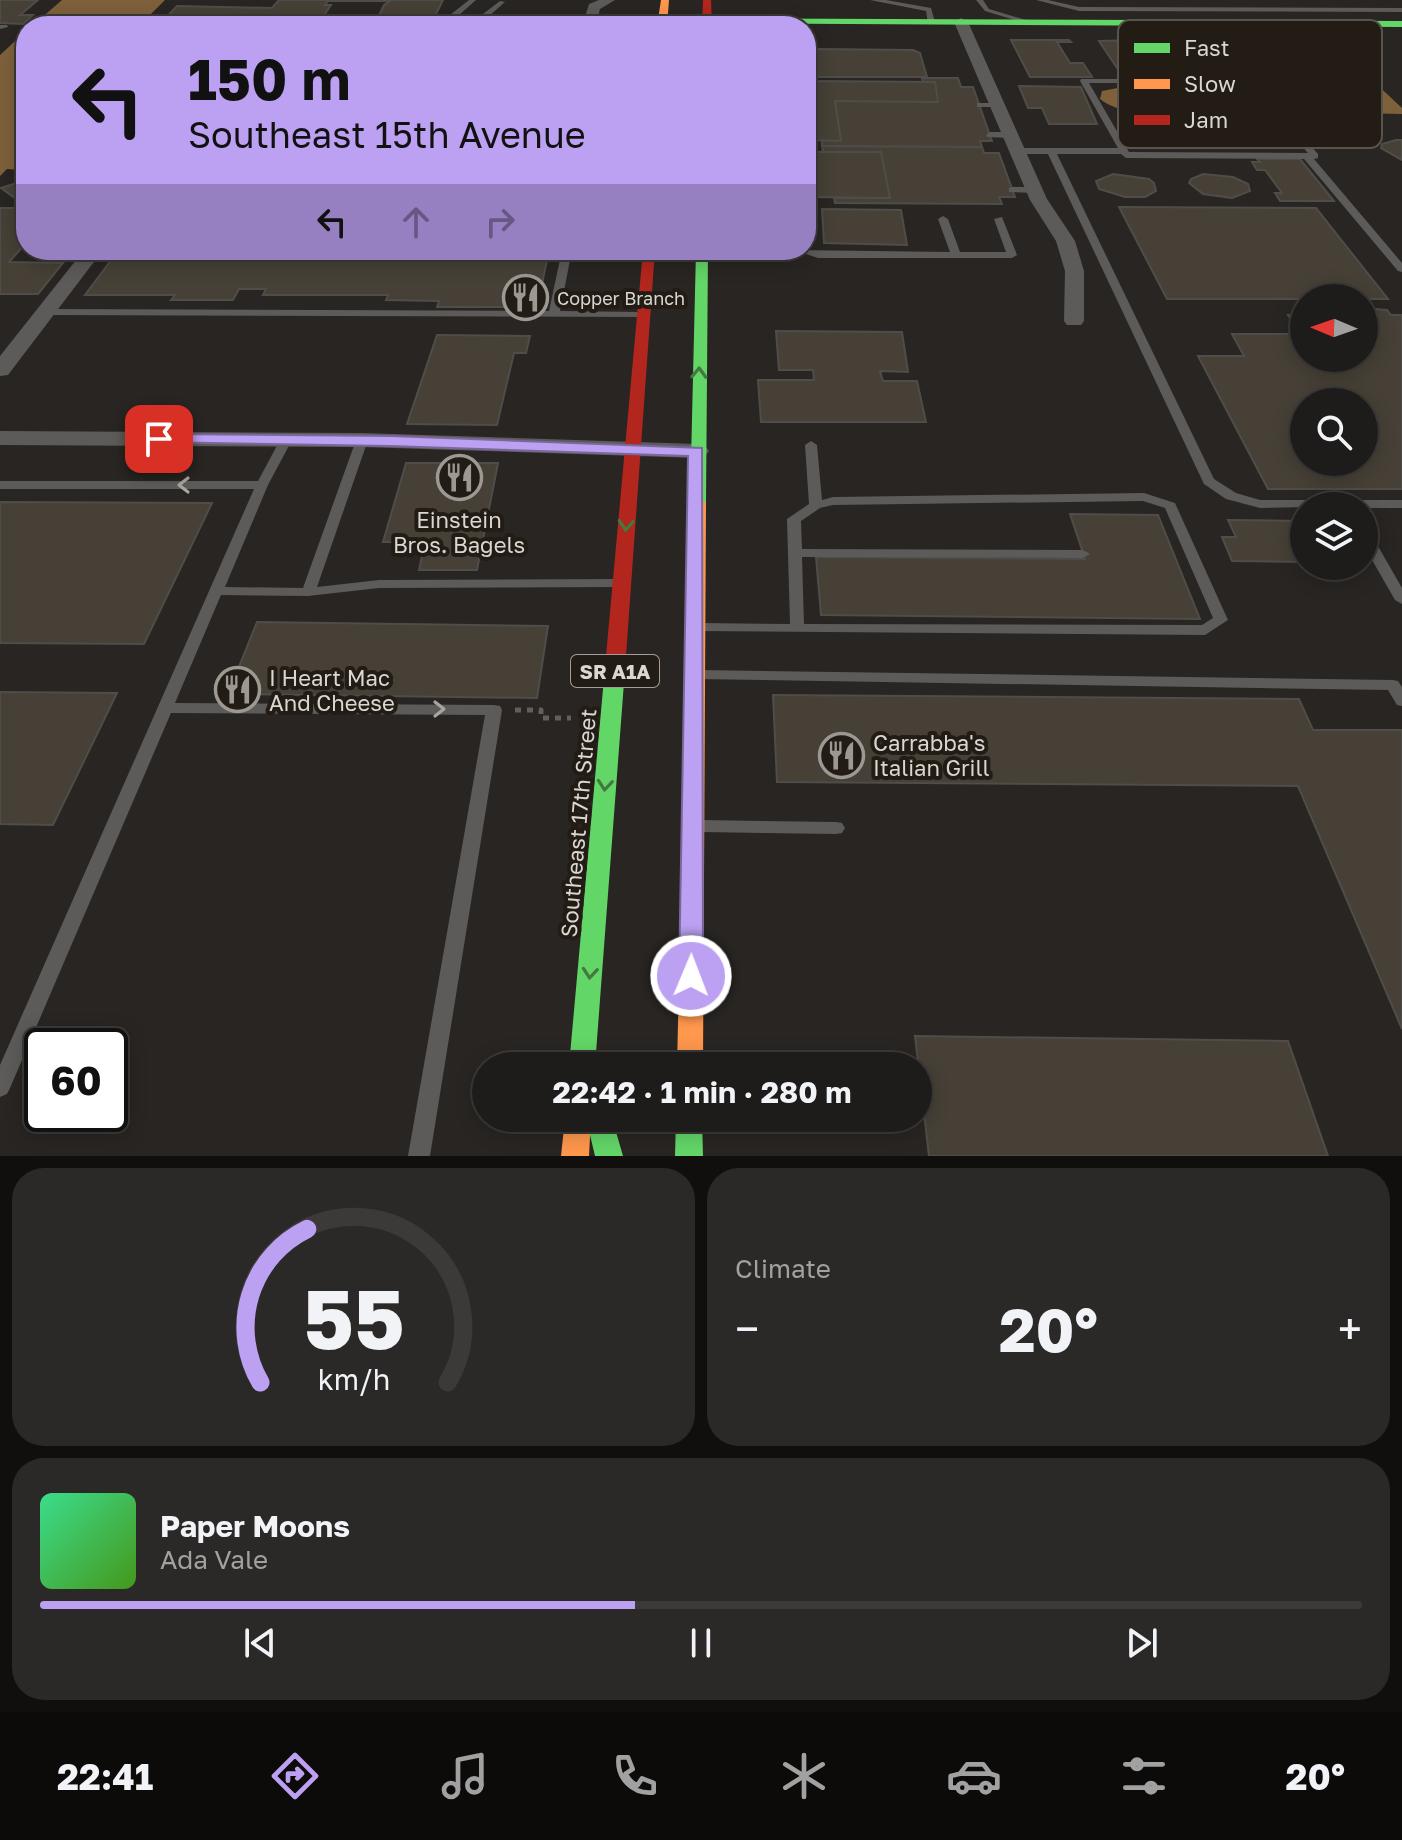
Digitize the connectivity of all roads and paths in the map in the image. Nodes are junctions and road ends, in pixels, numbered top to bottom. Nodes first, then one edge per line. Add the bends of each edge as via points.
1 (473, 0) edge
2 (497, 0) edge
3 (609, 0) edge
4 (873, 0) edge
5 (979, 0) edge
6 (1039, 0) edge
7 (1402, 10) edge
8 (454, 16) edge
9 (484, 16) edge
10 (592, 16) edge
11 (931, 22) junction
12 (1029, 22) junction
13 (1118, 22) edge
14 (816, 23) edge
15 (1382, 24) edge
16 (1402, 24) edge
17 (964, 27) junction
18 (816, 31) edge
19 (1118, 31) edge
20 (1382, 34) edge
21 (1402, 34) edge
22 (1118, 81) edge
23 (980, 105) dead end
24 (998, 105) junction
25 (990, 135) dead end
26 (1011, 135) junction
27 (1118, 140) edge
28 (1122, 148) edge
29 (1308, 148) edge
30 (1018, 151) junction
31 (1051, 151) junction
32 (1124, 151) junction
33 (1307, 156) junction
34 (1012, 190) dead end
35 (1035, 190) junction
36 (943, 219) dead end
37 (999, 219) dead end
38 (816, 254) edge
39 (956, 255) junction
40 (86, 260) edge
41 (565, 260) edge
42 (648, 260) edge
43 (702, 260) edge
44 (1402, 269) edge
45 (47, 312) junction
46 (554, 315) junction
47 (642, 315) junction
48 (1074, 321) dead end
49 (0, 370) edge
50 (0, 438) edge
51 (286, 440) junction
52 (362, 440) junction
53 (811, 445) dead end
54 (632, 448) junction
55 (697, 451) junction
56 (0, 485) edge
57 (262, 485) junction
58 (1290, 504) edge
59 (1378, 504) edge
60 (1402, 504) edge
61 (816, 505) junction
62 (795, 553) junction
63 (1083, 554) dead end
64 (1174, 555) dead end
65 (1192, 555) junction
66 (1378, 558) edge
67 (622, 583) junction
68 (216, 591) junction
69 (308, 592) junction
70 (1402, 600) edge
71 (695, 627) junction
72 (797, 629) junction
73 (694, 675) junction
74 (1402, 701) edge
75 (165, 708) junction
76 (494, 710) junction
77 (573, 718) dead end
78 (693, 826) junction
79 (836, 828) dead end
80 (584, 1052) edge
81 (690, 1052) edge
82 (0, 1088) edge
83 (577, 1132) edge
84 (603, 1132) edge
85 (689, 1132) edge
86 (419, 1156) edge
87 (575, 1156) edge
88 (609, 1156) edge
89 (689, 1156) edge

1 - 8 lane
2 - 9 lane via 502,2
3 - 10 street via 594,7
4 - 11 lane via 929,9
5 - 12 lane via 987,10
6 - 7 lane via 1094,9
11 - 14 main road
11 - 17 main road
12 - 13 main road
12 - 17 main road
15 - 16 main road
17 - 18 main road
17 - 19 main road
17 - 24 street
20 - 21 main road
22 - 27 lane via 1084,81
23 - 24 lane
24 - 26 street
25 - 26 lane
26 - 30 street
28 - 32 lane
29 - 33 lane via 1315,156
30 - 31 lane
30 - 35 street
31 - 32 lane
31 - 58 lane via 1209,481 1231,496
32 - 33 lane
33 - 44 lane
34 - 35 lane
35 - 48 street via 1066,239 1078,294
36 - 39 lane
37 - 39 lane via 1012,255
38 - 39 lane
40 - 45 street
41 - 46 lane
42 - 47 main road, Southeast 17th Street / SR A1A
55 -> 43 main road
45 - 46 lane
45 - 49 street
46 - 47 lane
47 - 54 main road, Southeast 17th Street / SR A1A
50 - 51 street
51 - 52 street
51 - 57 lane
52 - 54 street
52 - 69 lane
53 - 61 lane
54 - 55 street
54 -> 67 main road, Southeast 17th Street / SR A1A
55 - 71 main road
57 -> 56 lane
57 - 68 lane
59 - 60 lane
61 - 62 lane via 794,519
61 - 65 lane via 1144,497 1170,506
62 - 63 lane
62 - 72 lane
64 - 65 lane
65 - 72 lane via 1221,620 1205,630
66 - 70 lane
67 - 69 lane via 379,584
67 -> 80 main road, Southeast 17th Street / SR A1A
68 - 69 lane
68 - 75 lane
71 - 72 lane
71 - 73 main road
73 - 74 lane via 1393,685
73 - 78 main road
75 -> 76 lane
75 - 82 lane
76 - 77 path via 541,710 541,718
76 - 86 lane
78 - 79 lane
78 - 81 main road
83 - 87 main road
84 - 88 main road
85 - 89 main road

